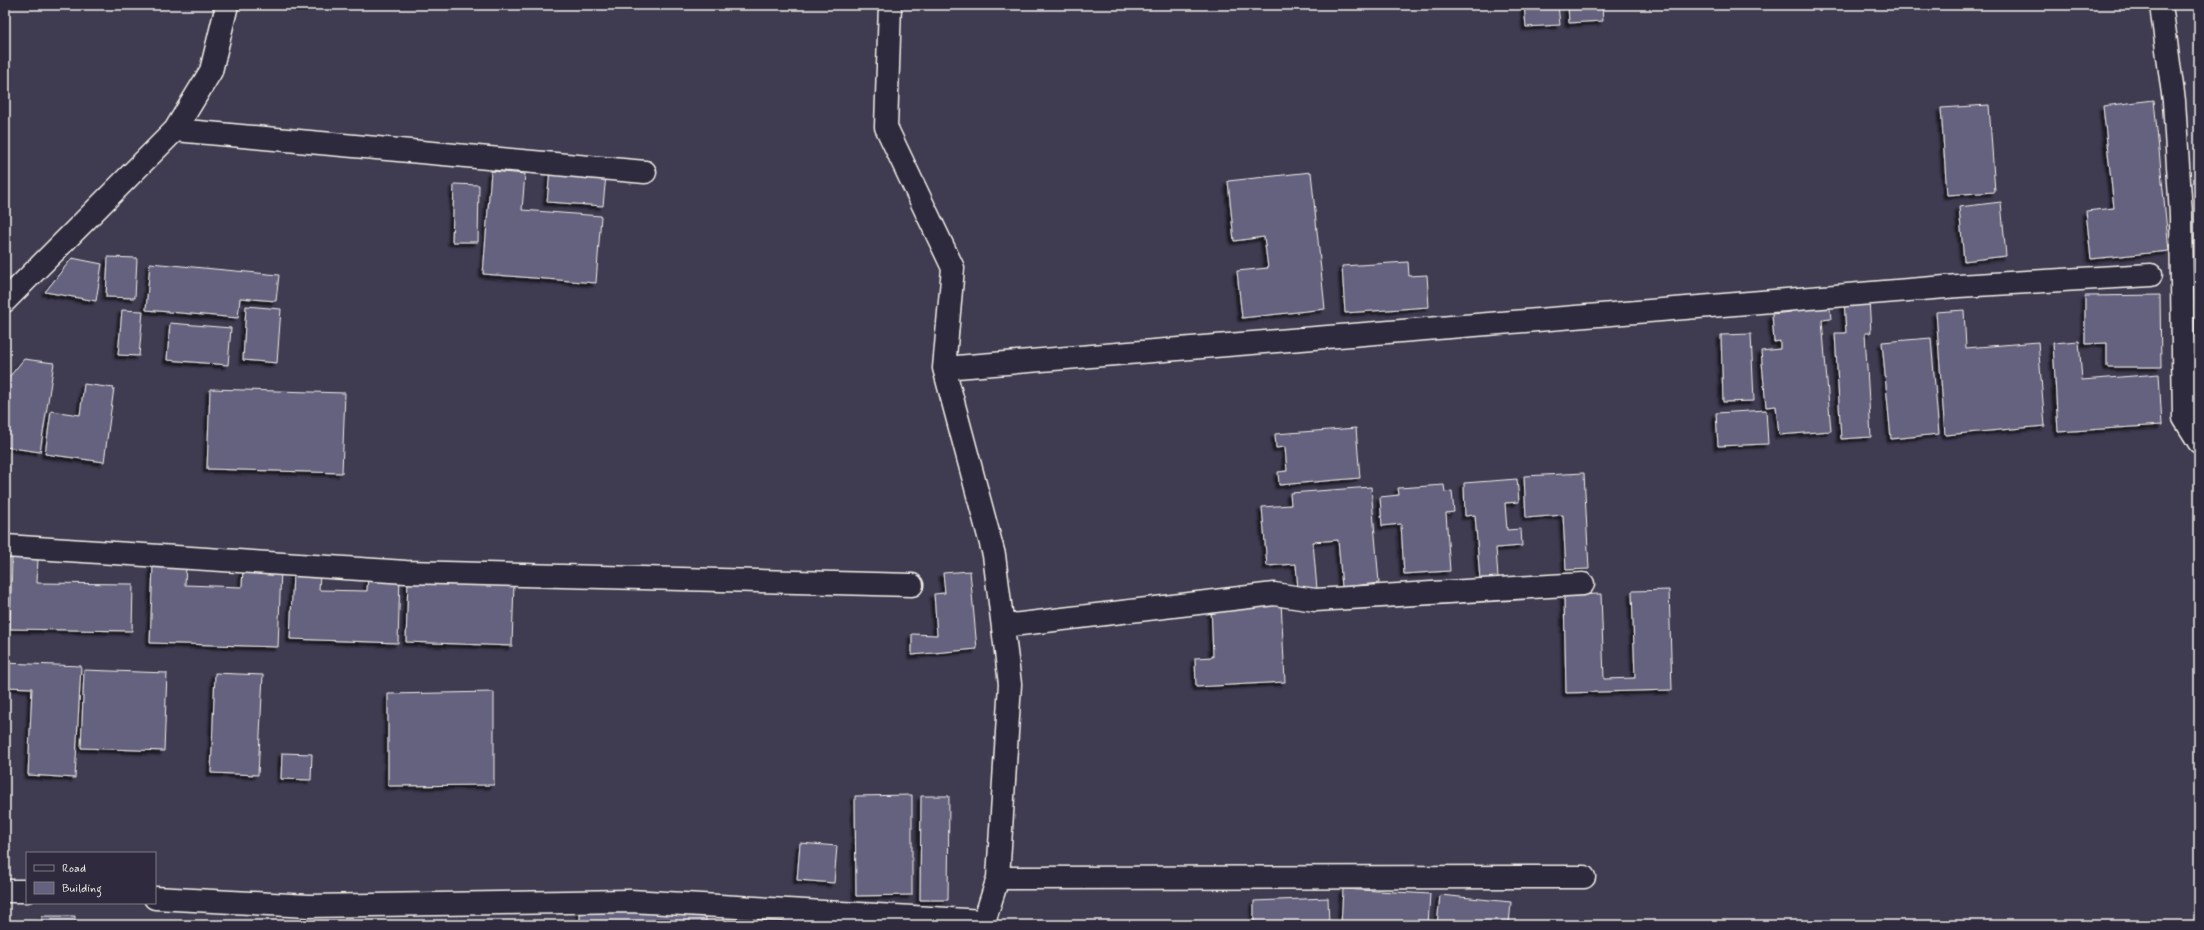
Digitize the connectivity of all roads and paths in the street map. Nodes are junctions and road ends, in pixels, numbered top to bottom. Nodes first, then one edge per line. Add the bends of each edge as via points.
1 (227, 5) edge
2 (890, 5) edge
3 (2161, 5) edge
4 (175, 130) junction
5 (645, 172) dead end
6 (2150, 275) dead end
7 (5, 301) edge
8 (944, 368) junction
9 (2199, 442) edge
10 (5, 546) edge
11 (1583, 584) dead end
12 (912, 585) dead end
13 (1003, 626) junction
14 (1584, 877) dead end
15 (998, 878) junction
16 (5, 891) edge
17 (26, 891) edge
18 (156, 898) edge
19 (984, 923) edge

1 - 4 street via 211,71
2 - 8 street via 886,127 953,268
3 - 9 street via 2174,101 2181,215 2184,418
4 - 5 street
4 - 7 street
6 - 8 street via 1950,286
8 - 13 street via 994,555
10 - 12 street via 406,572
11 - 13 street via 1315,600 1274,594
13 - 15 street via 1010,684
14 - 15 street
15 - 19 street
16 - 17 street
18 - 19 street via 309,906 630,901

